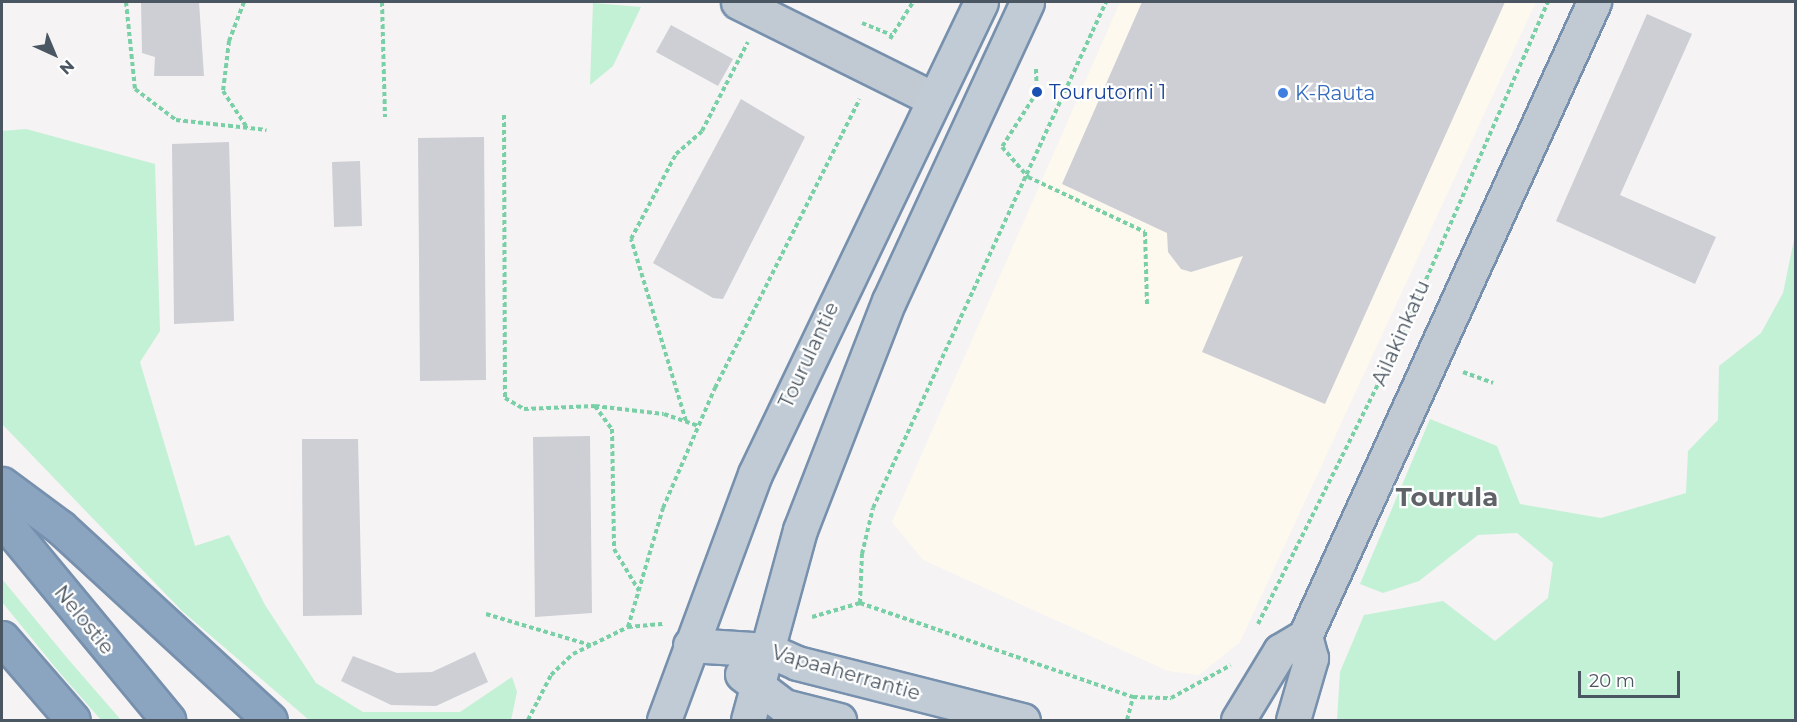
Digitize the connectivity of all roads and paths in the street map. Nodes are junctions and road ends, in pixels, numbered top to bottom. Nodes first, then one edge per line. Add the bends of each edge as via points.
1 (126, 2) edge
2 (244, 2) edge
3 (382, 2) edge
4 (738, 2) edge
5 (913, 2) edge
6 (981, 2) edge
7 (1028, 2) edge
8 (1106, 2) edge
9 (1548, 2) edge
10 (1594, 2) edge
11 (751, 36) dead end
12 (1036, 69) dead end
13 (875, 71) junction
14 (931, 98) junction
15 (504, 115) dead end
16 (385, 117) dead end
17 (248, 130) junction
18 (266, 130) dead end
19 (1028, 177) junction
20 (1147, 305) dead end
21 (595, 406) junction
22 (686, 421) junction
23 (699, 426) junction
24 (2, 484) edge
25 (2, 519) edge
26 (639, 591) junction
27 (860, 603) junction
28 (486, 614) dead end
29 (802, 619) dead end
30 (664, 624) dead end
31 (628, 627) junction
32 (1256, 627) dead end
33 (1305, 636) junction
34 (2, 638) edge
35 (590, 645) junction
36 (690, 645) junction
37 (768, 650) junction
38 (758, 683) junction
39 (73, 720) edge
40 (168, 720) edge
41 (270, 720) edge
42 (528, 720) edge
43 (664, 720) edge
44 (748, 720) edge
45 (839, 720) edge
46 (1023, 720) edge
47 (1127, 720) edge
48 (1238, 720) edge
49 (1293, 720) edge

1 - 17 path via 135,89 176,120
2 - 17 path via 229,41 223,91
3 - 16 path
4 - 13 street
5 - 13 path
6 - 14 main road, Tourulantie
7 - 37 main road via 889,301 800,530
8 - 19 path
9 - 32 path, Ailakinkatu via 1396,348
10 - 33 street, Ailakinkatu
11 - 22 path via 702,130 676,154 631,238
12 - 19 path via 1037,92 1002,147
13 - 14 street
13 - 23 path
14 - 36 main road, Tourulantie via 755,474
15 - 21 path via 505,398 524,409
17 - 18 path
19 - 20 path via 1146,232
19 - 27 path via 873,508 862,554
21 - 22 path
21 - 26 path via 612,429 614,549
22 - 23 path
23 - 26 path via 663,508
24 - 41 highway via 60,527
25 - 40 highway, Nelostie
26 - 31 path
27 - 29 path
27 - 47 path via 1133,697
28 - 35 path
30 - 31 path
31 - 35 path
33 - 48 street via 1280,651
33 - 49 street via 1311,658
34 - 39 highway
35 - 42 path via 551,675
36 - 37 main road, Vapaaherrantie
36 - 38 main road, Vapaaherrantie
36 - 43 main road, Tourulantie
37 - 38 main road
37 - 46 main road, Vapaaherrantie via 797,663
38 - 44 main road
38 - 45 main road, Vapaaherrantie via 784,706

